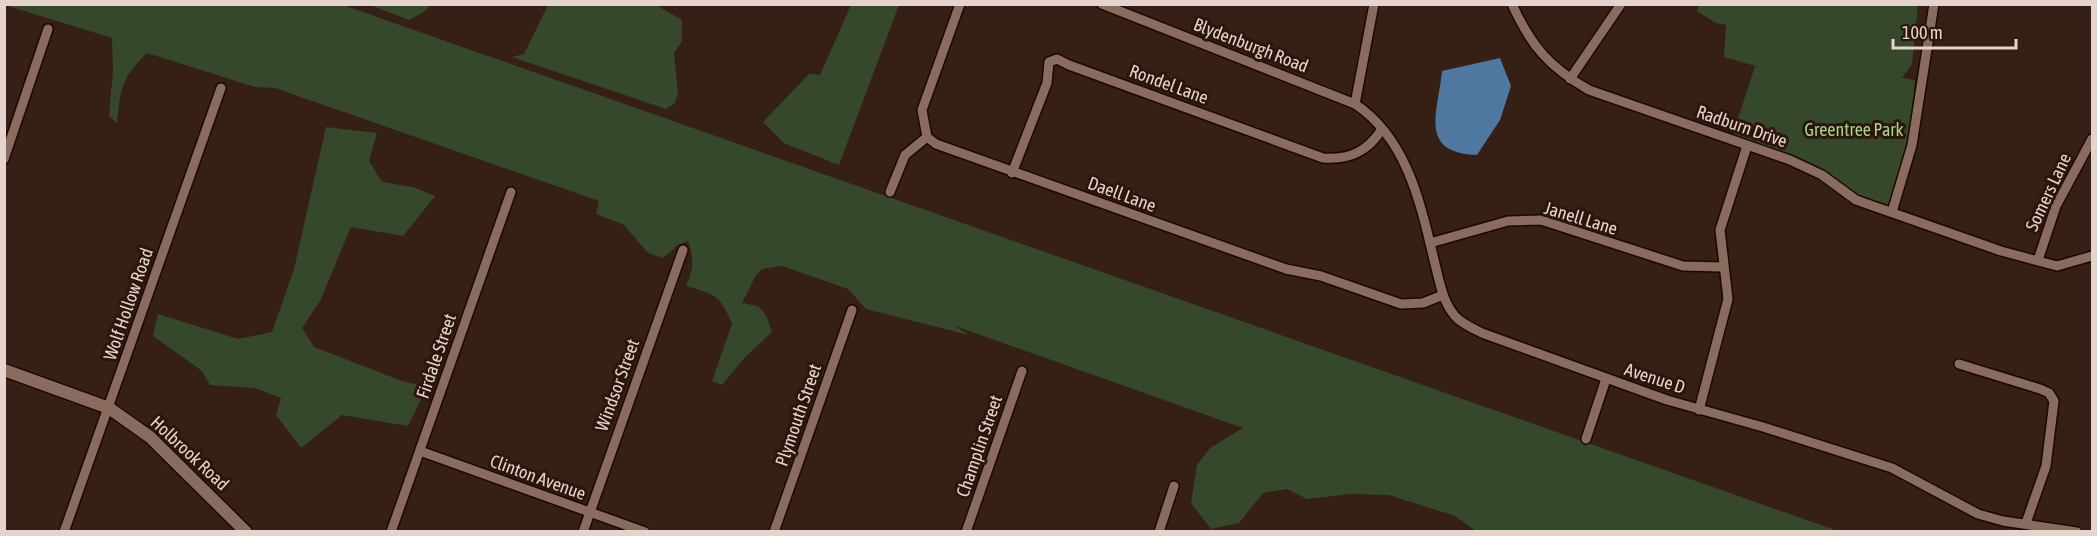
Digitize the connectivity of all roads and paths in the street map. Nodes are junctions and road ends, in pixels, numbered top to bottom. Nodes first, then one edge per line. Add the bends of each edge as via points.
1 (960, 4) edge
2 (1102, 4) edge
3 (1374, 4) edge
4 (1512, 4) edge
5 (1621, 4) edge
6 (1934, 4) edge
7 (48, 29) dead end
8 (1570, 79) junction
9 (221, 88) dead end
10 (1354, 104) junction
11 (1382, 129) junction
12 (927, 137) junction
13 (2092, 139) edge
14 (1747, 146) junction
15 (4, 159) edge
16 (1012, 173) junction
17 (511, 192) dead end
18 (890, 192) dead end
19 (1892, 212) junction
20 (1430, 243) junction
21 (683, 250) dead end
22 (2092, 256) edge
23 (2038, 260) junction
24 (1722, 267) junction
25 (1443, 295) junction
26 (852, 310) dead end
27 (1959, 364) dead end
28 (4, 370) edge
29 (1022, 371) dead end
30 (1606, 380) junction
31 (109, 408) junction
32 (1699, 410) junction
33 (1586, 439) dead end
34 (420, 451) junction
35 (1174, 486) dead end
36 (590, 513) junction
37 (2026, 523) junction
38 (64, 531) edge
39 (246, 531) edge
40 (391, 531) edge
41 (583, 531) edge
42 (645, 531) edge
43 (774, 531) edge
44 (966, 531) edge
45 (1159, 531) edge
46 (2077, 531) edge

1 - 12 street via 922,110
2 - 10 street, Blydenburgh Road
3 - 10 street
4 - 8 street, Radburn Drive via 1534,47
5 - 8 street
6 - 19 street via 1912,145
7 - 15 street
8 - 14 street, Radburn Drive via 1588,90
9 - 31 street, Wolf Hollow Road
10 - 11 street, Avenue D
11 - 16 street, Rondel Lane via 1374,141 1354,156 1323,158 1057,59 1049,62 1047,83
11 - 20 street, Avenue D via 1407,164
12 - 16 street, Daell Lane via 944,149
12 - 18 street via 905,155
13 - 23 street, Somers Lane via 2056,206
14 - 19 street, Radburn Drive via 1790,160 1822,175 1856,200
14 - 24 street via 1720,230
16 - 25 street, Daell Lane via 1286,269 1321,276 1390,301 1413,305
17 - 34 street, Firdale Street
19 - 23 street, Radburn Drive via 2001,251
20 - 24 street, Janell Lane via 1508,221 1541,220 1683,266
20 - 25 street, Avenue D
21 - 36 street, Windsor Street
22 - 23 street, Radburn Drive via 2057,266
24 - 32 street via 1727,308
25 - 30 street, Avenue D via 1458,319 1482,333
26 - 43 street, Plymouth Street
27 - 37 street via 2040,389 2054,401 2046,466
28 - 31 street, Holbrook Road
29 - 44 street, Champlin Street
30 - 32 street, Avenue D
30 - 33 street
31 - 38 street, Wolf Hollow Road
31 - 39 street, Holbrook Road via 150,437
32 - 37 street, Avenue D via 1892,468 1977,514
34 - 36 street, Clinton Avenue
34 - 40 street, Firdale Street
35 - 45 street
36 - 41 street, Windsor Street
36 - 42 street, Clinton Avenue
37 - 46 street, Avenue D

